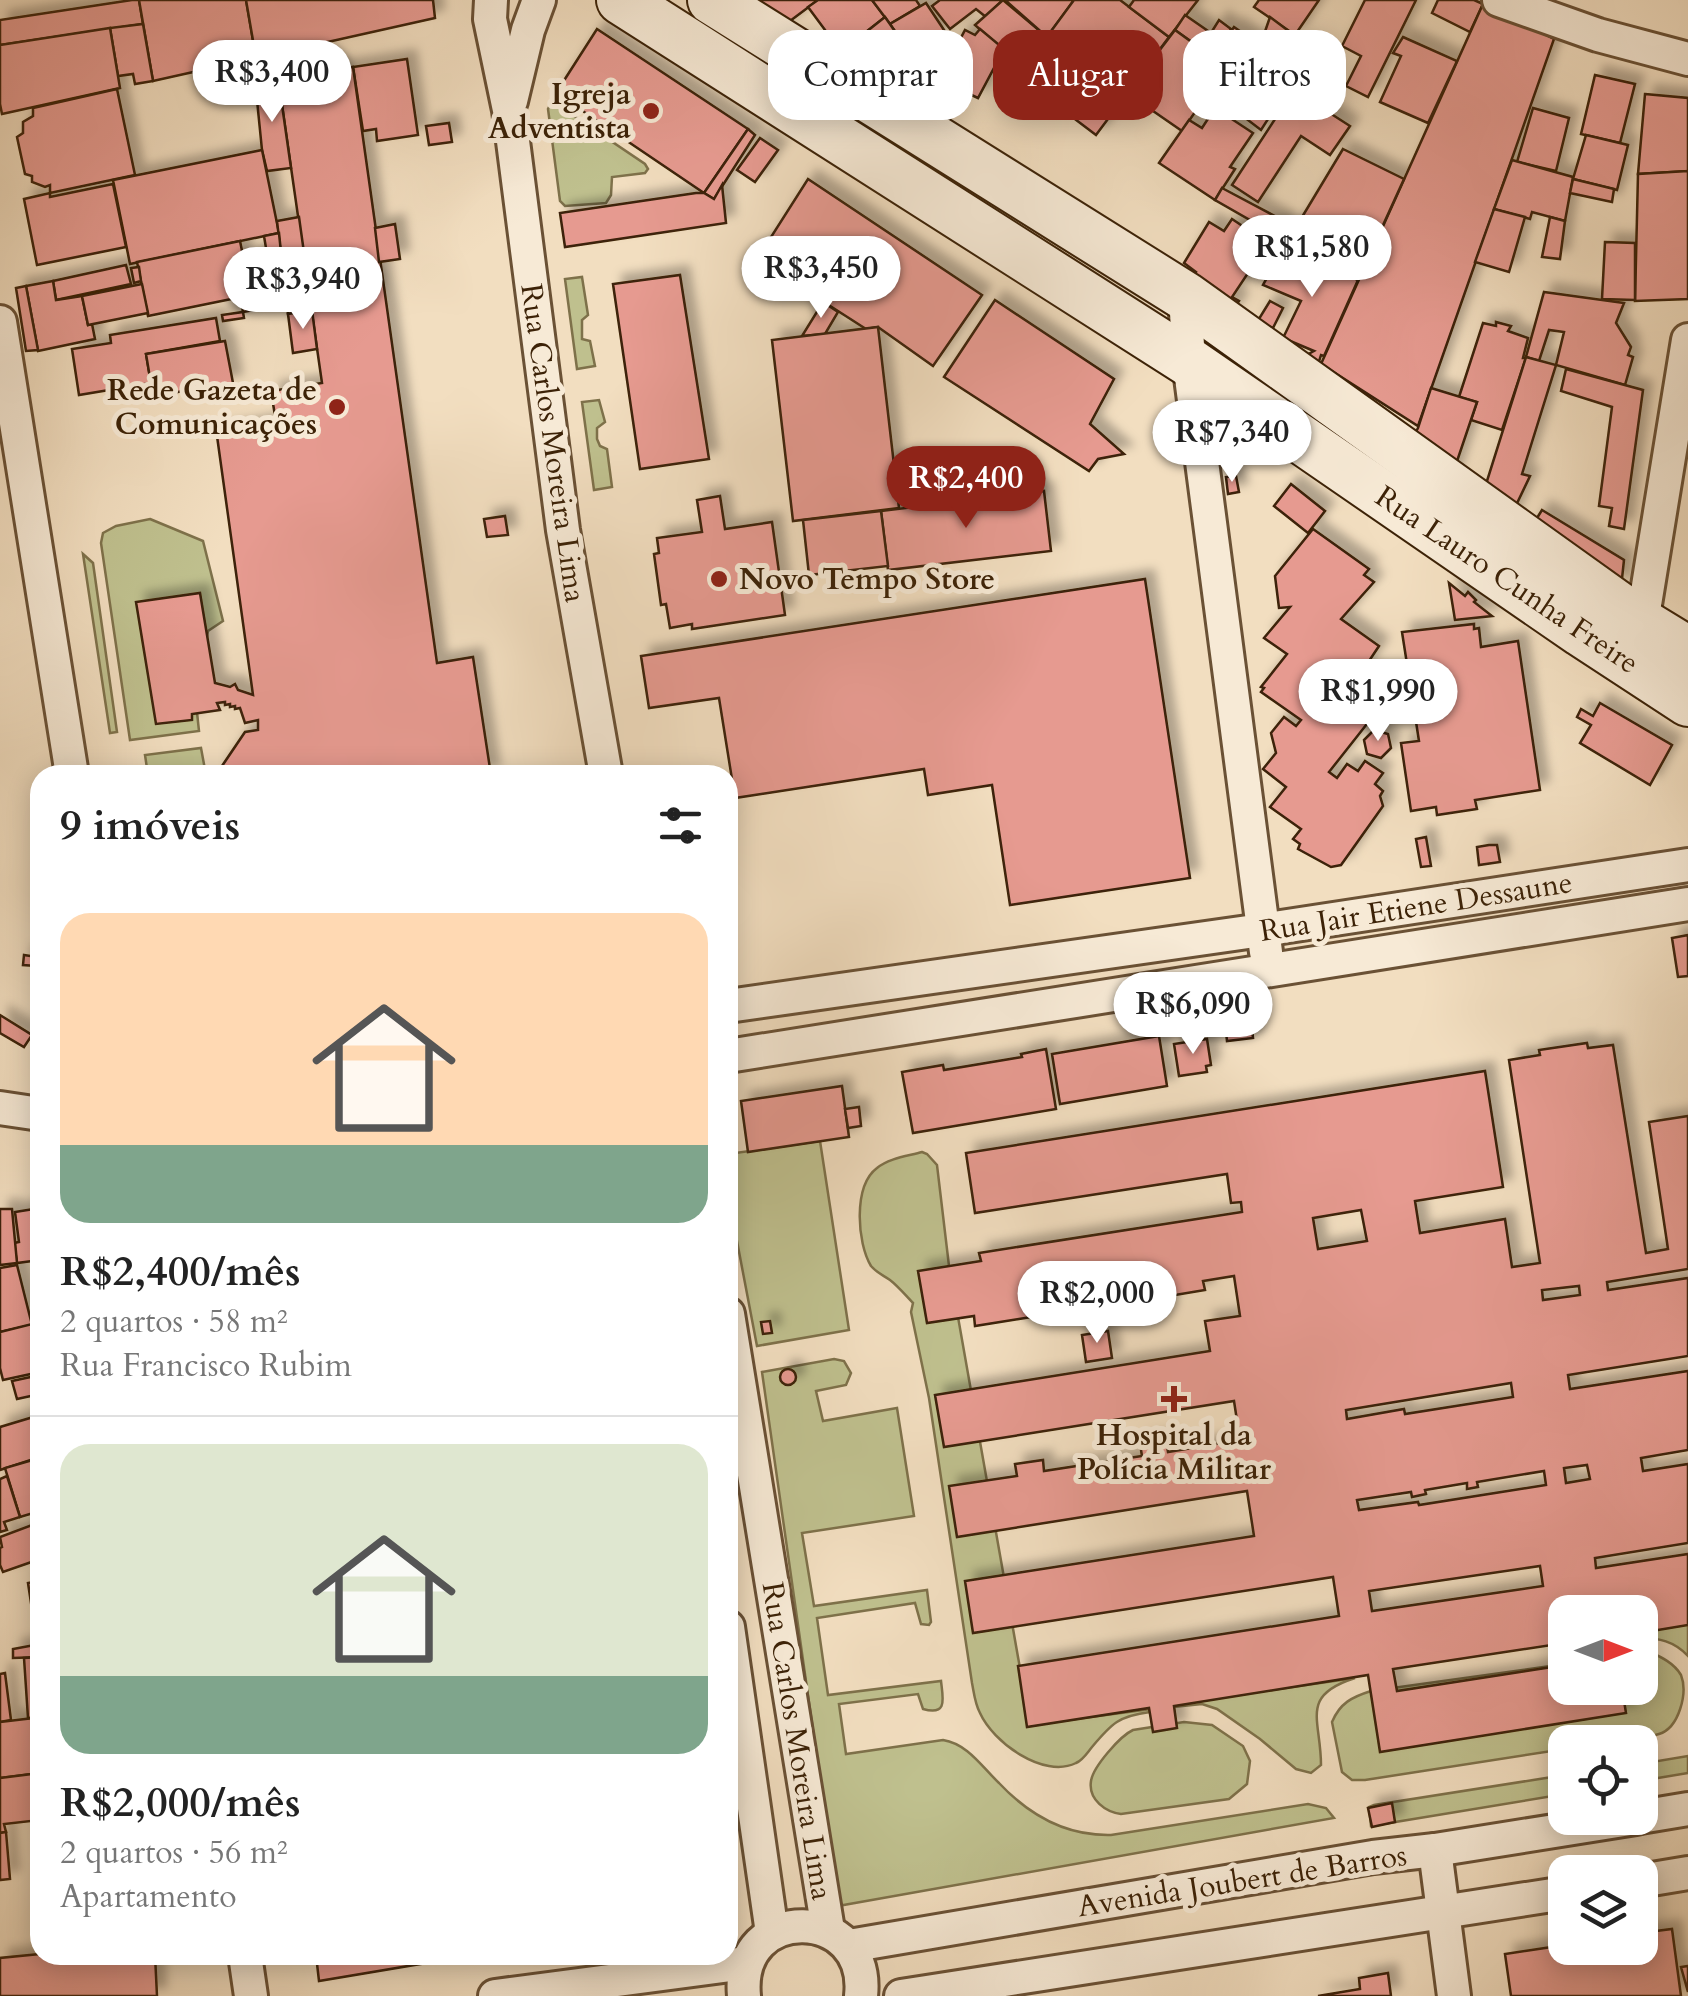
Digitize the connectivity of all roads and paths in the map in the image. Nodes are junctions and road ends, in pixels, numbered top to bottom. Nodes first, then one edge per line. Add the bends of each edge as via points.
1 (492, 0) edge
2 (539, 0) edge
3 (621, 0) edge
4 (712, 0) edge
5 (1499, 0) edge
6 (1688, 59) edge
7 (509, 110) junction
8 (1186, 296) junction
9 (0, 322) edge
10 (1688, 340) edge
11 (1189, 362) junction
12 (1636, 644) junction
13 (1688, 651) edge
14 (1688, 702) edge
15 (70, 765) edge
16 (604, 765) edge
17 (1688, 865) edge
18 (1688, 904) edge
19 (1262, 930) junction
20 (1270, 970) junction
21 (738, 1005) edge
22 (738, 1054) edge
23 (0, 1108) edge
24 (30, 1112) edge
25 (738, 1371) edge
26 (738, 1697) edge
27 (1688, 1809) edge
28 (1658, 1814) edge
29 (1548, 1832) edge
30 (1435, 1850) junction
31 (1688, 1873) edge
32 (1658, 1878) edge
33 (1548, 1896) edge
34 (1442, 1913) junction
35 (772, 1933) junction
36 (838, 1938) junction
37 (746, 1963) junction
38 (738, 1964) edge
39 (247, 1965) edge
40 (731, 1965) edge
41 (251, 1996) edge
42 (495, 1996) edge
43 (744, 1996) edge
44 (860, 1996) edge
45 (901, 1996) edge
46 (1454, 1996) edge

1 - 7 street, Rua Carlos Moreira Lima
2 - 7 street, Rua Carlos Moreira Lima
3 - 11 street, Rua Lauro Cunha Freire
4 - 8 street, Rua Lauro Cunha Freire
5 - 6 street
7 - 16 street, Rua Carlos Moreira Lima via 563,530
8 - 11 street
8 - 12 street, Rua Lauro Cunha Freire
9 - 15 street
10 - 12 street
11 - 12 street, Rua Lauro Cunha Freire
11 - 19 street
12 - 13 street, Rua Lauro Cunha Freire
12 - 14 street, Rua Lauro Cunha Freire
17 - 19 street, Rua Jair Etiene Dessaune
18 - 20 street, Rua Jair Etiene Dessaune
19 - 20 street
19 - 21 street, Rua Jair Etiene Dessaune
20 - 22 street, Rua Jair Etiene Dessaune
23 - 24 street
25 - 36 street, Rua Carlos Moreira Lima
26 - 35 street, Rua Carlos Moreira Lima
27 - 28 street, Avenida Joubert de Barros
29 - 30 street, Avenida Joubert de Barros
30 - 34 street
30 - 36 street, Avenida Joubert de Barros
31 - 32 street
33 - 34 street, Avenida Joubert de Barros
34 - 45 street, Avenida Joubert de Barros
34 - 46 street
35 - 36 street, Avenida Joubert de Barros via 799,1924
35 - 37 street
36 - 44 street, Rua Carlos Moreira Lima via 858,1963
37 - 38 street
37 - 43 street
39 - 41 street
40 - 42 street

